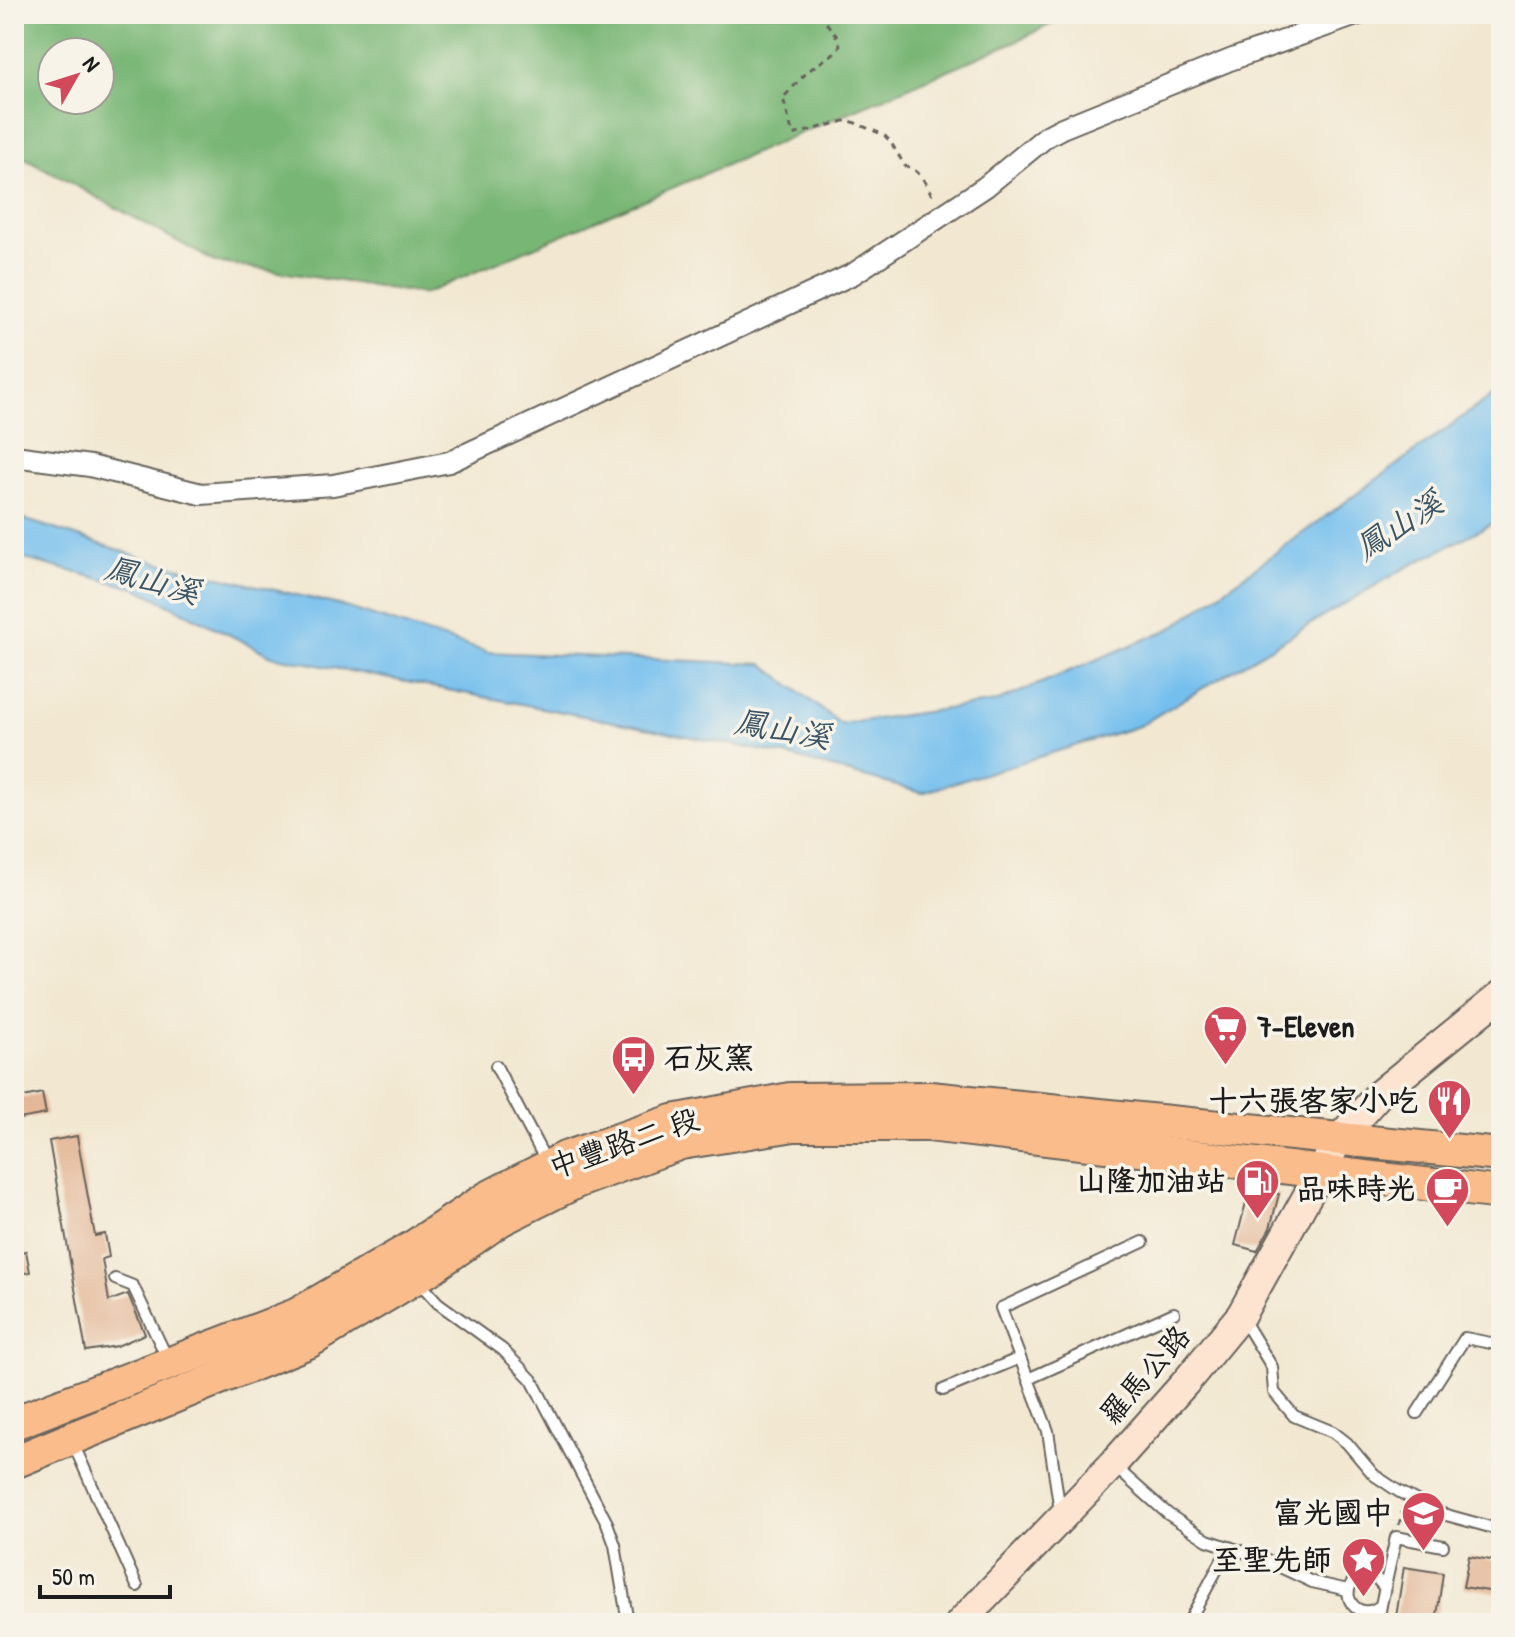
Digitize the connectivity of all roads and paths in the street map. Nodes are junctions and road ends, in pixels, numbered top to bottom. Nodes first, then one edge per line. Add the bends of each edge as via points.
1 (818, 14) edge
2 (1359, 14) edge
3 (939, 218) junction
4 (14, 456) edge
5 (1501, 995) edge
6 (496, 1066) dead end
7 (1339, 1139) junction
8 (655, 1140) junction
9 (1501, 1155) edge
10 (549, 1166) junction
11 (1322, 1173) junction
12 (1501, 1193) edge
13 (1143, 1242) dead end
14 (404, 1273) junction
15 (115, 1279) dead end
16 (1174, 1313) dead end
17 (1241, 1315) junction
18 (1501, 1345) edge
19 (1020, 1358) junction
20 (169, 1362) junction
21 (1028, 1379) junction
22 (943, 1390) dead end
23 (1417, 1413) dead end
24 (14, 1423) edge
25 (76, 1436) junction
26 (14, 1462) edge
27 (1113, 1464) junction
28 (1406, 1495) junction
29 (1061, 1516) junction
30 (1501, 1530) edge
31 (1396, 1537) junction
32 (1443, 1546) dead end
33 (1229, 1547) junction
34 (137, 1586) dead end
35 (1384, 1587) junction
36 (1348, 1590) junction
37 (1381, 1605) junction
38 (628, 1623) edge
39 (960, 1623) edge
40 (1188, 1623) edge
41 (1378, 1623) edge

1 - 3 path via 837,35 840,50 810,70 783,98 793,135 848,120 884,135 905,166 926,182
2 - 3 street via 1062,128
3 - 4 street via 853,274 449,462 333,485 201,494 90,466
5 - 7 main road, 羅馬公路 via 1378,1095
6 - 10 lane
7 - 8 main road, 中豐路二 段 via 930,1098 790,1099 673,1121
7 - 9 main road, 中豐路二 段
7 - 11 main road, 羅馬公路
8 - 10 main road, 中豐路二 段
8 - 11 main road, 中豐路二 段 via 681,1143 794,1125 928,1125
8 - 14 main road, 中豐路二 段
10 - 14 main road, 中豐路二 段 via 487,1198
11 - 12 main road, 中豐路二 段
11 - 17 main road, 羅馬公路
13 - 19 lane via 1001,1308
14 - 20 main road, 中豐路二 段
14 - 25 main road, 中豐路二 段 via 308,1342
14 - 38 lane via 503,1350 532,1380 607,1523
15 - 20 lane via 133,1286
16 - 21 lane
17 - 27 main road, 羅馬公路
17 - 28 lane via 1272,1367 1281,1404 1294,1416 1333,1432 1374,1475
18 - 23 lane via 1465,1338
19 - 21 lane
19 - 22 lane
20 - 24 main road, 中豐路二 段
21 - 29 lane via 1048,1431
25 - 26 main road, 中豐路二 段
25 - 34 lane via 76,1450
27 - 29 main road, 羅馬公路
27 - 33 lane via 1168,1514 1207,1540
28 - 30 lane via 1439,1513
28 - 31 path
29 - 39 main road, 羅馬公路
31 - 32 lane
31 - 35 lane
33 - 36 lane via 1312,1582
33 - 40 lane
35 - 36 lane via 1365,1575
35 - 37 lane
36 - 37 lane via 1349,1602 1359,1611 1371,1612
37 - 41 lane

